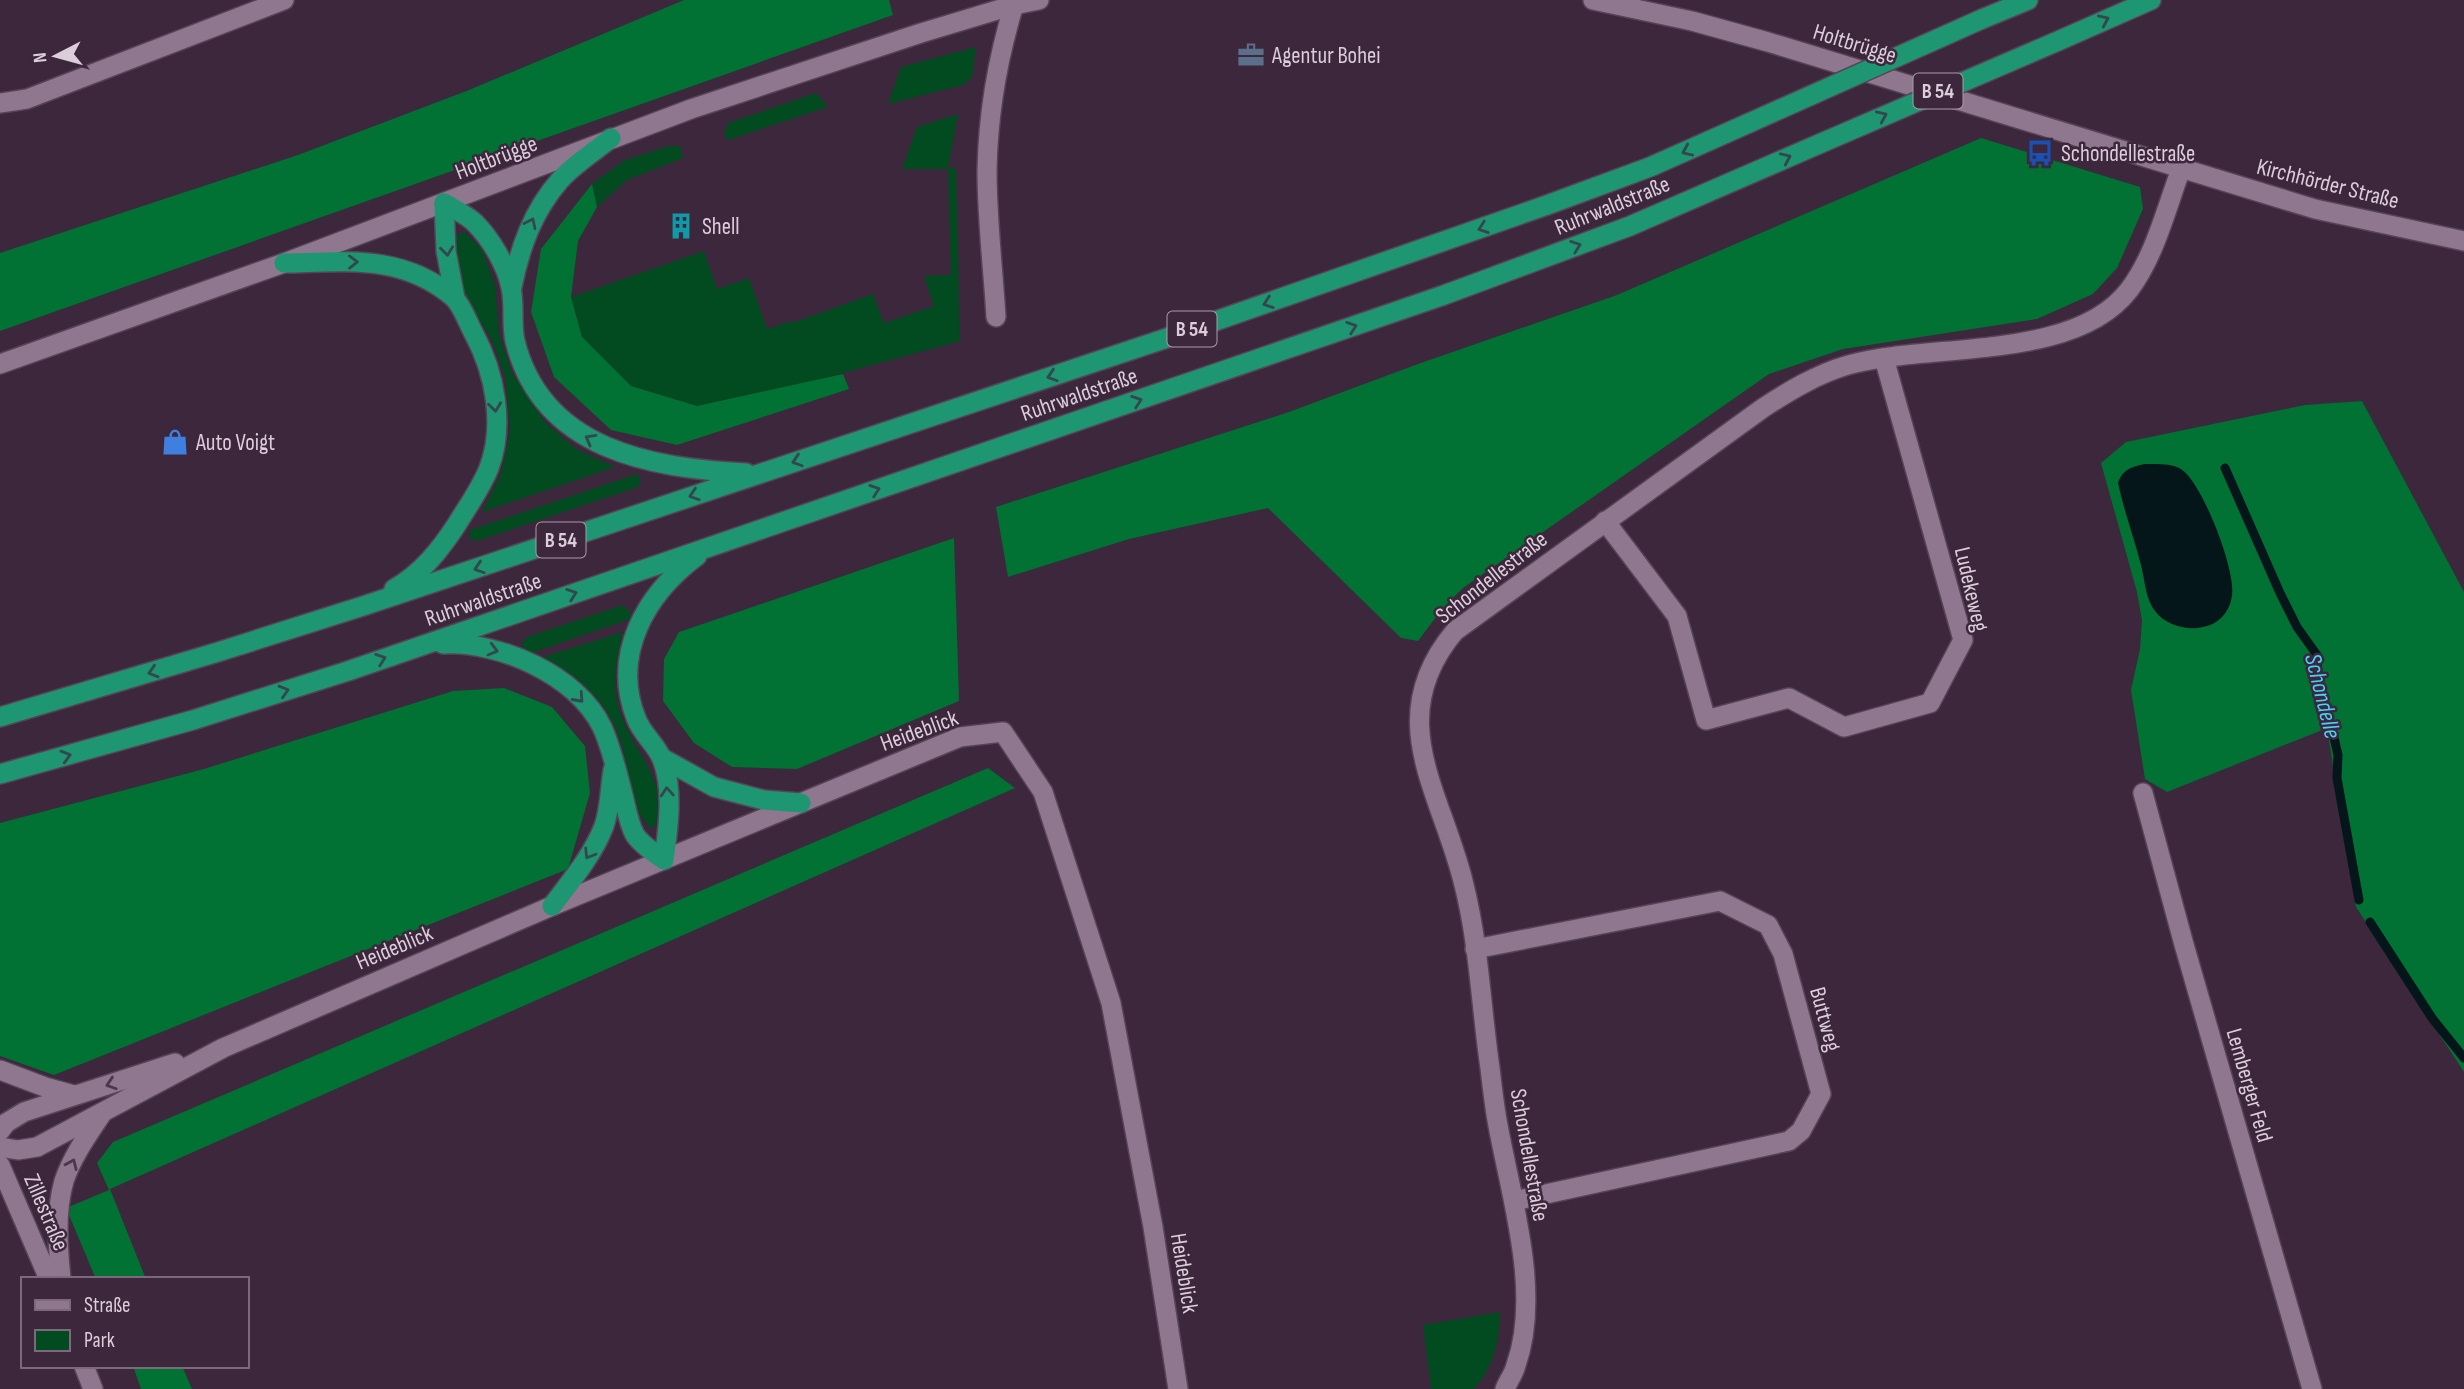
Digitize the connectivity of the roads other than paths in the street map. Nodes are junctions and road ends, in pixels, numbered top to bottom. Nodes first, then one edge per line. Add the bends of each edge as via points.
1 (284, 0) edge
2 (1039, 0) edge
3 (1593, 0) edge
4 (2028, 0) edge
5 (2151, 0) edge
6 (1014, 5) junction
7 (0, 103) edge
8 (611, 138) junction
9 (2181, 169) junction
10 (444, 203) junction
11 (2464, 241) edge
12 (284, 264) junction
13 (511, 288) junction
14 (455, 298) junction
15 (996, 317) dead end
16 (1885, 358) junction
17 (0, 364) edge
18 (759, 473) junction
19 (1605, 521) junction
20 (713, 545) junction
21 (363, 606) junction
22 (414, 648) junction
23 (0, 717) edge
24 (662, 758) junction
25 (613, 766) junction
26 (0, 774) edge
27 (2143, 793) dead end
28 (801, 803) junction
29 (664, 860) junction
30 (552, 906) junction
31 (1475, 949) junction
32 (223, 1048) junction
33 (0, 1070) edge
34 (75, 1095) junction
35 (102, 1113) junction
36 (0, 1131) edge
37 (0, 1147) edge
38 (0, 1165) edge
39 (1514, 1201) junction
40 (48, 1277) edge
41 (61, 1277) edge
42 (85, 1368) edge
43 (93, 1389) edge
44 (1178, 1389) edge
45 (1504, 1389) edge
46 (2312, 1389) edge

1 - 7 street via 27,99
2 - 6 street, Holtbrügge
3 - 9 street, Holtbrügge via 1768,42
4 -> 18 highway, Ruhrwaldstraße / B 54, bridge via 1650,167 1164,339
20 -> 5 highway, Ruhrwaldstraße / B 54, bridge via 1444,296 1630,226
6 - 8 street, Holtbrügge
6 - 15 street via 989,127 987,171
8 - 10 street, Holtbrügge
13 -> 8 highway via 524,237 537,211 562,178
9 - 11 street, Kirchhörder Straße via 2315,209
9 - 16 street, Schondellestraße via 2141,271 2128,291 2096,318 2063,334 2025,342
10 - 12 street, Holtbrügge
10 - 13 highway via 475,222 494,247
10 -> 14 highway via 446,251
12 -> 14 highway via 371,261 400,269
12 - 17 street, Holtbrügge
18 -> 13 highway via 654,462 622,455 587,439 541,397 525,369 515,340
14 -> 21 highway via 482,349 492,380 497,419 489,467 466,511 427,564
16 - 19 street, Schondellestraße via 1849,365 1786,393
16 - 19 street, Ludekeweg via 1964,640 1930,703 1844,727 1789,698 1706,720 1677,617
18 -> 21 highway, Ruhrwaldstraße / B 54
19 - 31 street, Schondellestraße via 1455,631 1426,677 1419,726 1421,749 1464,886
22 -> 20 highway, Ruhrwaldstraße / B 54
20 - 24 highway via 664,585 641,620 631,648 628,694 636,721
21 -> 23 highway, Ruhrwaldstraße / B 54
22 -> 25 highway via 467,644 497,650 564,682 602,727
26 -> 22 highway, Ruhrwaldstraße / B 54 via 193,720
24 - 28 highway via 726,791
29 -> 24 highway via 668,801
25 - 29 highway via 636,837
25 -> 30 highway via 605,824
27 - 46 street, Lemberger Feld
28 - 29 street, Heideblick
28 - 44 street, Heideblick via 960,737 1003,732 1042,792 1111,1003
29 - 30 street, Heideblick
30 - 32 street, Heideblick
31 - 39 street, Schondellestraße via 1497,1121
31 - 39 street, Buttweg via 1720,901 1768,925 1778,944 1821,1094 1801,1131 1789,1141
32 -> 34 street, Heideblick
32 - 35 street, Heideblick
33 - 34 street
34 - 36 street, Heideblick via 24,1112
35 - 37 street, Heideblick via 37,1147
41 -> 35 street, Heideblick via 64,1182
38 - 40 street, Zillestraße
39 - 45 street, Schondellestraße via 1523,1256 1525,1316 1516,1366
42 - 43 street

